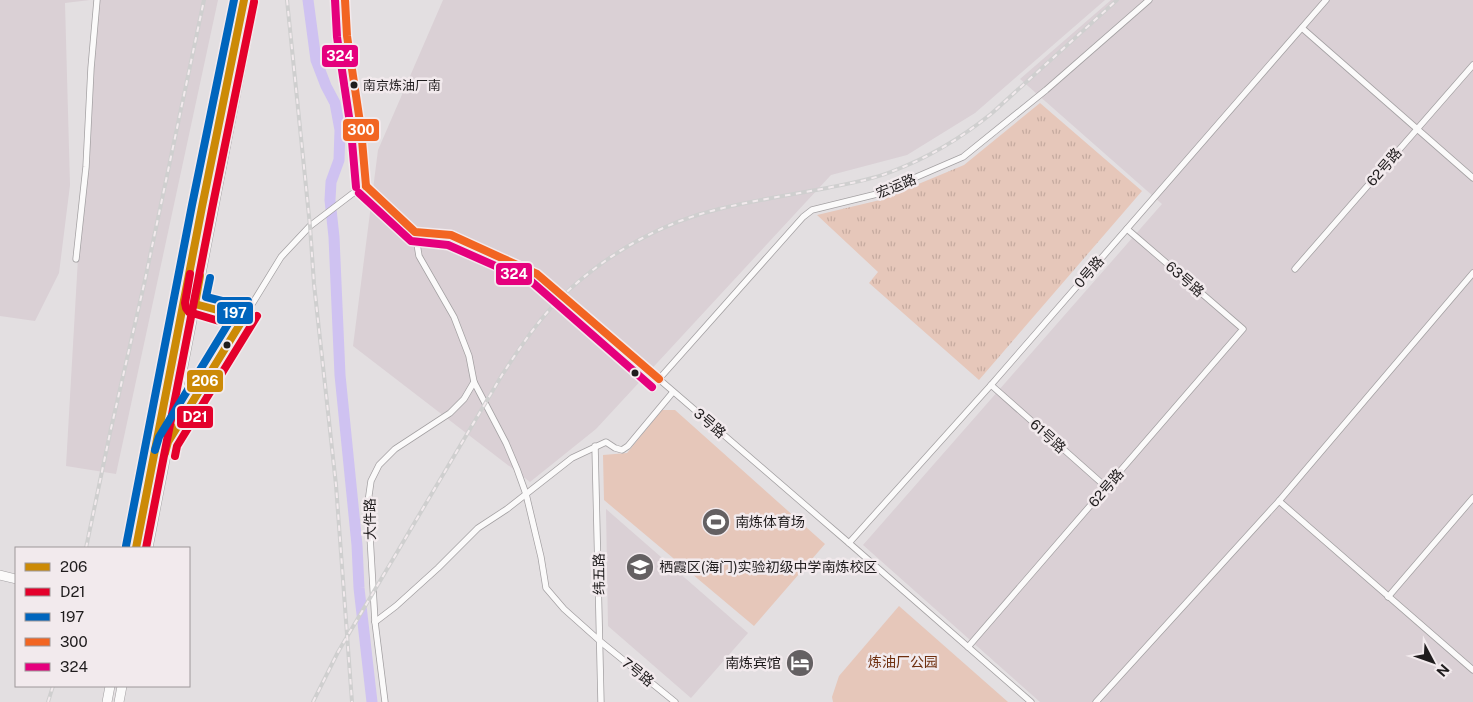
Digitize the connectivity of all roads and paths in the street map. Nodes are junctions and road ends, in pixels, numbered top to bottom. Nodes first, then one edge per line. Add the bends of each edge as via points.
1 (97, 0) edge
2 (244, 0) edge
3 (254, 0) edge
4 (346, 0) edge
5 (1148, 0) edge
6 (1326, 0) edge
7 (1302, 28) junction
8 (1473, 65) edge
9 (1418, 129) junction
10 (1473, 178) edge
11 (366, 186) junction
12 (1127, 228) junction
13 (415, 232) junction
14 (76, 259) dead end
15 (1295, 268) dead end
16 (1473, 273) edge
17 (184, 303) junction
18 (195, 304) junction
19 (248, 311) junction
20 (1243, 329) joint
21 (659, 380) junction
22 (474, 382) junction
23 (991, 385) junction
24 (674, 392) junction
25 (168, 442) junction
26 (596, 446) junction
27 (1106, 487) junction
28 (526, 494) junction
29 (1473, 498) edge
30 (1279, 501) junction
31 (849, 543) junction
32 (136, 547) edge
33 (148, 547) edge
34 (0, 575) edge
35 (15, 578) edge
36 (1388, 596) junction
37 (376, 622) junction
38 (600, 642) junction
39 (968, 647) junction
40 (1473, 670) edge
41 (110, 687) edge
42 (122, 687) edge
43 (107, 702) edge
44 (119, 702) edge
45 (385, 702) edge
46 (601, 702) edge
47 (675, 702) edge
48 (1031, 702) edge
49 (1096, 702) edge

1 - 14 street via 86,167
2 - 17 main road
3 - 18 main road
4 - 11 street via 345,23 358,104
5 - 21 street, 宏运路 via 1046,90 963,157 877,194 812,210 803,216
6 - 7 street, 0号路
7 - 9 street
7 - 12 street, 0号路
8 - 9 street, 62号路
9 - 10 street
9 - 15 street, 62号路
11 - 13 street
11 - 19 street via 310,226 281,257
12 - 20 street, 63号路
12 - 23 street, 0号路
13 - 21 street, 3号路 via 451,235 537,274
13 - 22 street, 7号路 via 419,256 454,317 469,356
16 - 30 street
17 - 18 street
17 - 32 main road
18 - 19 street via 221,312
18 - 25 main road
19 - 25 street
20 - 27 street, 62号路
21 - 24 street, 3号路
22 - 28 street, 7号路 via 506,443
22 - 37 street, 大件路 via 450,413 395,449 378,465 371,481 368,502
23 - 27 street, 61号路
23 - 31 street, 0号路
24 - 26 street via 628,446 622,450 606,442
24 - 31 street, 3号路
25 - 33 main road
26 - 28 street via 572,458
26 - 38 street, 纬五路
27 - 39 street, 62号路
28 - 37 street via 478,528
28 - 38 street, 7号路 via 546,588
29 - 36 street
30 - 36 street
30 - 49 street
31 - 39 street, 3号路
34 - 35 main road
36 - 40 street
37 - 45 street, 大件路
38 - 46 street, 纬五路
38 - 47 street, 7号路
39 - 48 street, 3号路
41 - 43 main road
42 - 44 main road

